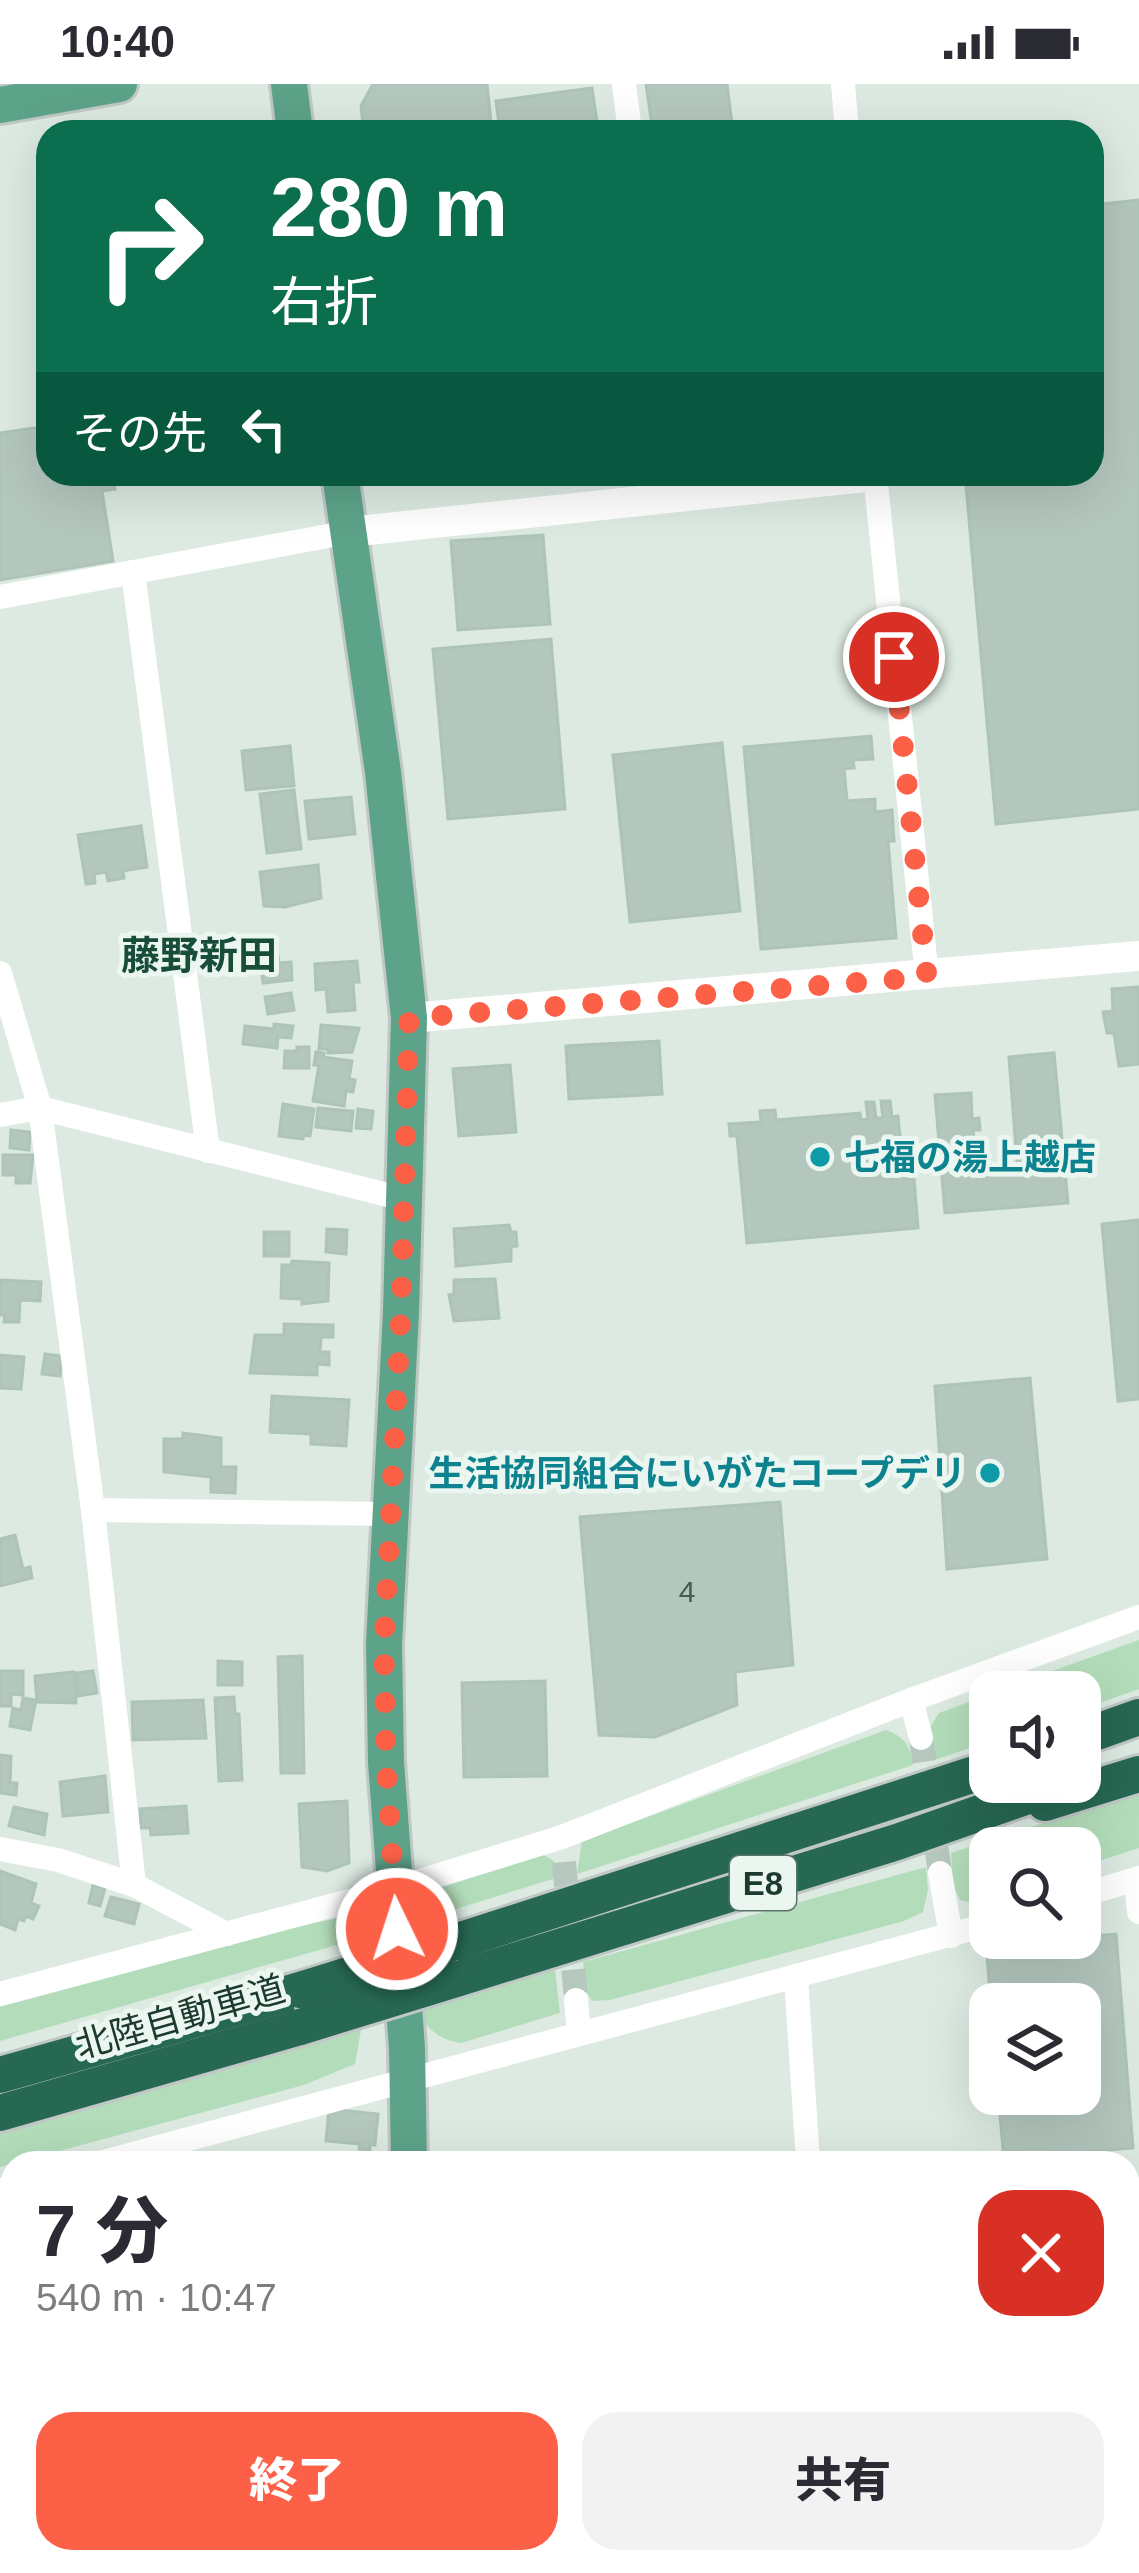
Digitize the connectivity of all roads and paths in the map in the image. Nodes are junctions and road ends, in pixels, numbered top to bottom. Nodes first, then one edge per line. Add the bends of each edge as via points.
1 (119, 84) edge
2 (289, 84) edge
3 (624, 84) edge
4 (843, 84) edge
5 (0, 105) edge
6 (294, 120) edge
7 (628, 120) edge
8 (846, 120) edge
9 (342, 486) edge
10 (665, 486) edge
11 (876, 486) edge
12 (349, 532) junction
13 (133, 572) junction
14 (0, 597) edge
15 (1139, 956) edge
16 (0, 973) edge
17 (927, 977) junction
18 (409, 1018) junction
19 (40, 1108) junction
20 (0, 1115) edge
21 (208, 1151) junction
22 (404, 1199) junction
23 (93, 1510) junction
24 (391, 1514) junction
25 (1139, 1617) edge
26 (911, 1700) junction
27 (1139, 1718) edge
28 (1101, 1731) edge
29 (921, 1738) tunnel mouth
30 (1139, 1757) edge
31 (1101, 1771) edge
32 (1139, 1774) edge
33 (969, 1777) edge
34 (1008, 1803) edge
35 (897, 1842) junction
36 (0, 1850) edge
37 (940, 1873) tunnel mouth
38 (1137, 1879) edge
39 (134, 1885) junction
40 (394, 1889) junction
41 (1101, 1890) edge
42 (1139, 1912) edge
43 (969, 1930) edge
44 (227, 1934) junction
45 (951, 1936) junction
46 (454, 1961) junction
47 (796, 1976) junction
48 (0, 1994) edge
49 (576, 2000) tunnel mouth
50 (300, 2009) junction
51 (579, 2033) junction
52 (0, 2075) edge
53 (407, 2078) junction
54 (0, 2113) edge
55 (142, 2151) edge
56 (402, 2151) edge
57 (807, 2151) edge

1 - 5 main road
2 - 6 main road
3 - 7 street
4 - 8 street
9 - 12 main road
10 - 12 street
11 - 17 street
12 - 13 street
12 - 18 main road
13 - 14 street
13 - 21 street
15 - 17 street
16 - 19 street
17 - 18 street
18 - 22 main road
19 - 20 street
19 - 21 street
19 - 23 street
21 - 22 street
22 - 24 main road
23 - 24 street
23 - 39 street
24 - 40 main road via 384,1644
25 - 26 street
26 - 29 street
26 - 40 street via 563,1849
27 - 28 highway
30 - 31 highway
32 - 35 highway
33 - 46 highway, 北陸自動車道 / E8
34 - 35 highway, 北陸自動車道 / E8
35 - 46 highway, 北陸自動車道 / E8
36 - 39 street
37 - 45 street
38 - 41 street
38 - 42 street
39 - 44 street
40 - 44 street
40 - 53 main road
43 - 45 street
44 - 48 street
45 - 47 street
46 - 50 highway, 北陸自動車道 / E8, bridge
47 - 51 street
47 - 57 street
49 - 51 street
50 - 52 highway, 北陸自動車道 / E8
50 - 54 highway, 北陸自動車道 / E8
51 - 53 street
53 - 55 street
53 - 56 main road

